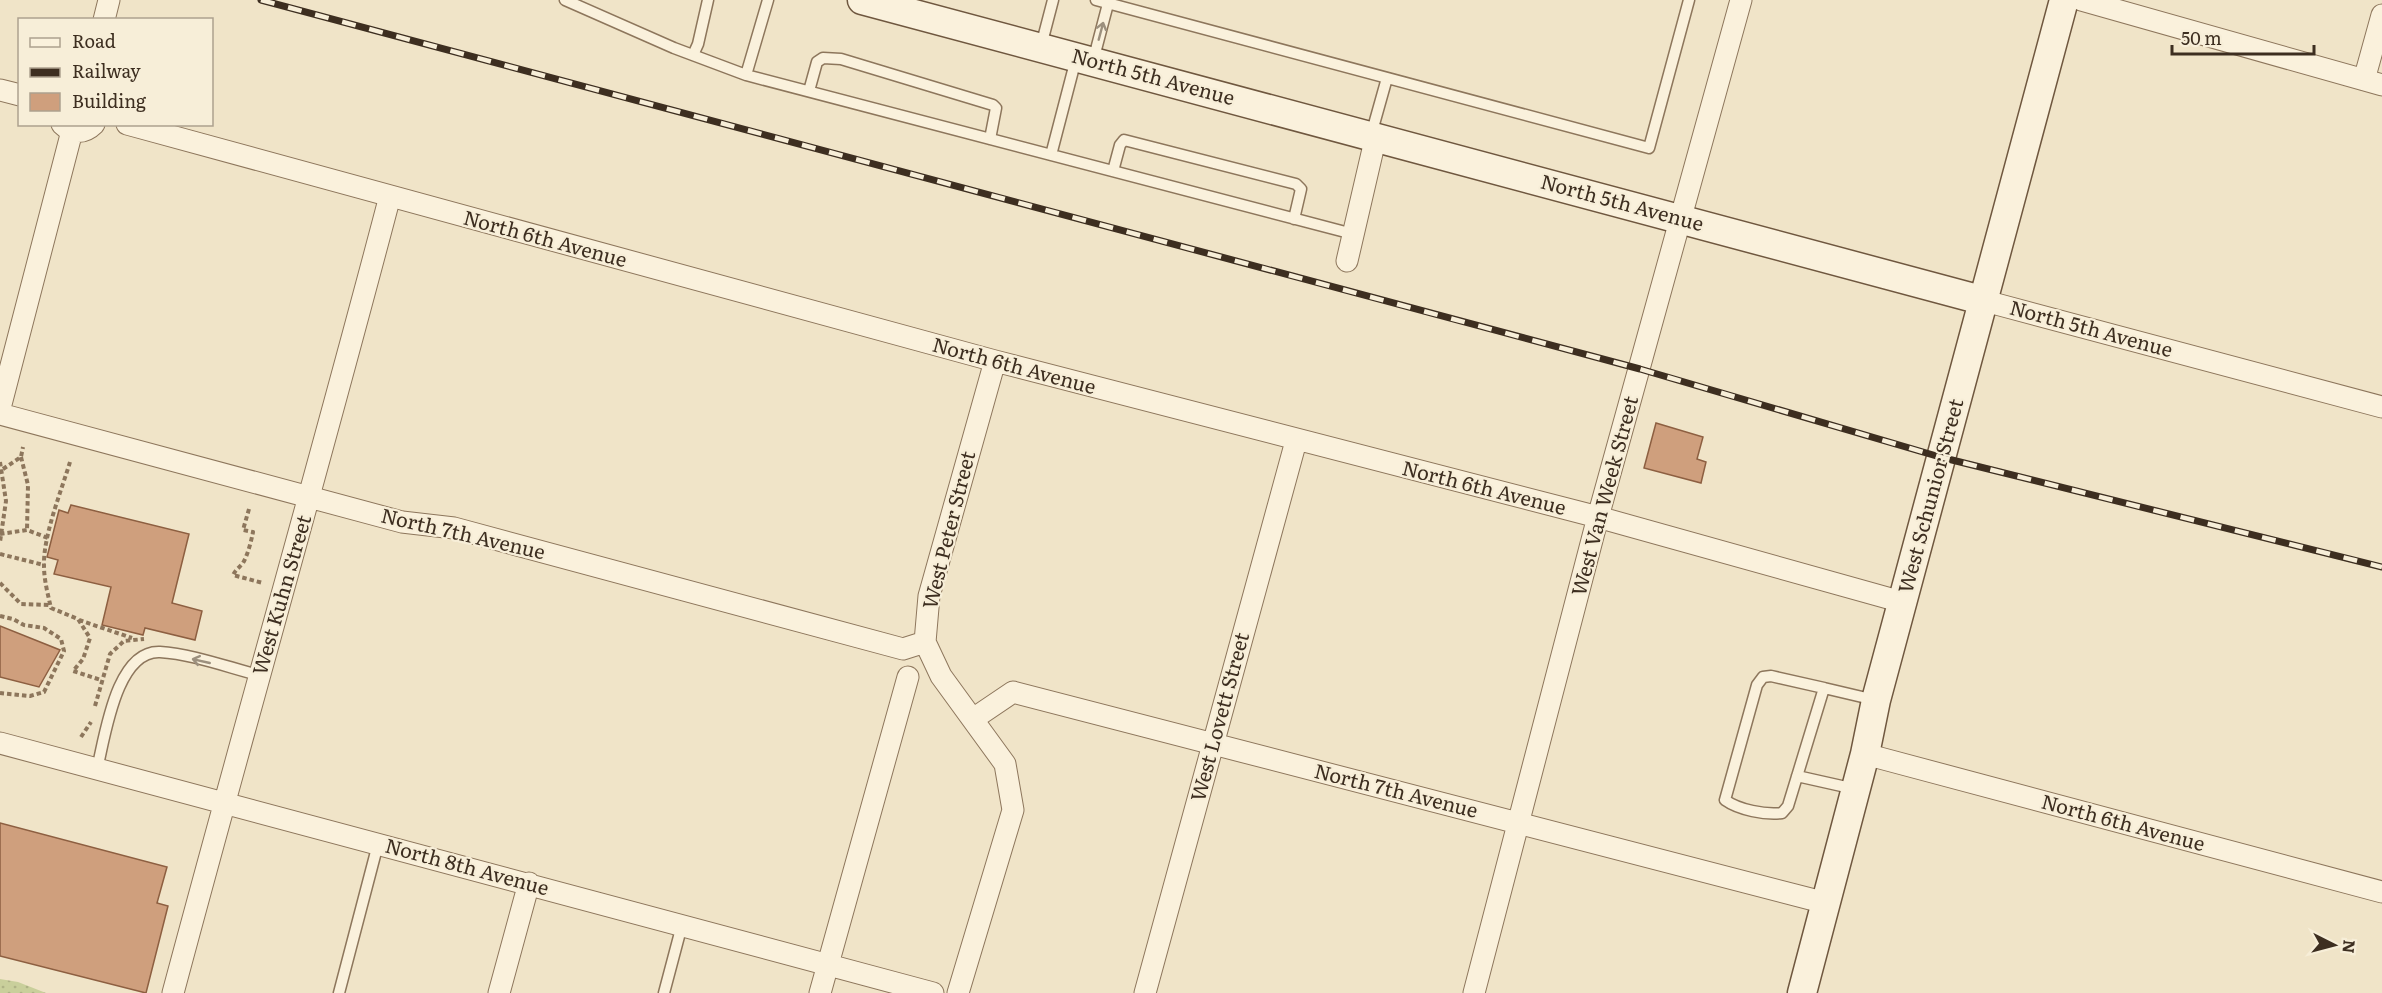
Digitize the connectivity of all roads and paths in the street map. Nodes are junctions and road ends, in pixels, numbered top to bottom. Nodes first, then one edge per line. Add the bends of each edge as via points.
1 (109, 0) edge
2 (564, 0) edge
3 (708, 0) edge
4 (768, 0) edge
5 (862, 0) edge
6 (1053, 0) edge
7 (1096, 0) edge
8 (1689, 0) edge
9 (1742, 0) edge
10 (2064, 0) edge
11 (2081, 0) edge
12 (1109, 2) edge
13 (2382, 15) edge
14 (104, 18) edge
15 (1041, 47) junction
16 (693, 55) junction
17 (1085, 59) junction
18 (746, 75) junction
19 (1387, 78) junction
20 (2373, 83) edge
21 (0, 90) edge
22 (809, 91) junction
23 (18, 94) edge
24 (92, 126) edge
25 (134, 126) edge
26 (67, 128) edge
27 (1373, 136) junction
28 (990, 139) junction
29 (1051, 155) junction
30 (1113, 171) junction
31 (390, 196) junction
32 (1294, 219) junction
33 (1682, 220) junction
34 (1353, 234) junction
35 (1347, 261) dead end
36 (1985, 301) junction
37 (995, 361) junction
38 (2382, 407) edge
39 (0, 408) edge
40 (0, 414) edge
41 (1296, 441) junction
42 (24, 447) dead end
43 (21, 457) junction
44 (0, 462) edge
45 (70, 462) dead end
46 (3, 469) junction
47 (311, 496) junction
48 (6, 501) junction
49 (0, 507) edge
50 (249, 508) dead end
51 (1598, 517) junction
52 (27, 530) junction
53 (1, 534) edge
54 (48, 538) junction
55 (0, 542) edge
56 (0, 554) edge
57 (44, 565) junction
58 (0, 583) edge
59 (263, 584) dead end
60 (1902, 602) junction
61 (50, 605) junction
62 (0, 616) edge
63 (78, 619) junction
64 (135, 639) dead end
65 (925, 642) junction
66 (258, 675) junction
67 (908, 677) dead end
68 (101, 680) dead end
69 (1824, 688) junction
70 (0, 693) edge
71 (1876, 700) junction
72 (973, 719) junction
73 (0, 743) edge
74 (1212, 744) junction
75 (1865, 754) junction
76 (97, 769) junction
77 (1797, 776) junction
78 (1856, 789) junction
79 (224, 804) junction
80 (1520, 822) junction
81 (378, 844) junction
82 (528, 883) junction
83 (2382, 892) edge
84 (1826, 903) junction
85 (682, 925) junction
86 (827, 964) junction
87 (173, 993) edge
88 (339, 993) edge
89 (499, 993) edge
90 (664, 993) edge
91 (820, 993) edge
92 (933, 993) edge
93 (958, 993) edge
94 (1145, 993) edge
95 (1474, 993) edge
96 (1802, 993) edge

1 - 14 street
2 - 16 lane
3 - 16 lane
4 - 18 lane
5 - 15 street, North 5th Avenue
6 - 15 lane
7 - 12 lane
8 - 19 lane via 1649,148
9 - 33 street, West Van Week Street
10 - 36 street, West Schunior Street
11 - 20 street
17 -> 12 lane
12 - 19 lane
13 - 20 street
15 - 17 street, North 5th Avenue
16 - 18 lane
17 - 27 street, North 5th Avenue
17 - 29 lane
18 - 22 lane
19 - 27 lane
21 - 23 street
22 - 28 lane
22 - 28 lane via 817,62 823,58 841,59 993,105 996,113
24 - 26 street via 86,131
25 - 31 street, North 6th Avenue
26 - 39 street
27 - 33 street, North 5th Avenue
27 - 34 street
28 - 29 lane
29 - 30 lane
30 - 32 lane
30 - 32 lane via 1124,141 1296,184 1301,189
31 - 37 street, North 6th Avenue
31 - 47 street, West Kuhn Street
32 - 34 lane
33 - 36 street, North 5th Avenue
33 - 51 street, West Van Week Street
34 - 35 street
36 - 38 street, North 5th Avenue
36 - 60 street, West Schunior Street
37 - 41 street, North 6th Avenue
37 - 65 street, West Peter Street via 929,596
40 - 47 street, North 7th Avenue
41 - 51 street, North 6th Avenue
41 - 74 street, West Lovett Street
42 - 43 path
43 - 46 path
43 - 52 path via 28,485
44 - 46 path
45 - 54 path
46 - 48 path
47 - 65 street, North 7th Avenue via 402,522 454,528 903,649
47 - 66 street, West Kuhn Street
48 - 49 path
48 - 53 path
50 - 59 path via 243,530 253,532 251,542 242,565 233,575
51 - 60 street, North 6th Avenue
51 - 80 street, West Van Week Street
52 - 53 path
52 - 54 path
53 - 55 path
54 - 57 path
56 - 57 path
57 - 61 path
58 - 61 path via 21,604
60 - 71 street, West Schunior Street
61 - 63 path
62 - 70 path via 44,628 61,639 64,651 44,692 30,696
63 - 64 path
63 - 68 path via 90,638 83,659 73,671
65 - 72 street via 941,676
66 -> 76 lane via 159,652 135,661 119,686
66 - 79 street, West Kuhn Street
67 - 86 street
69 - 71 lane
69 - 77 lane
69 - 77 lane via 1762,677 1725,800 1732,805 1782,813
71 - 75 street, West Schunior Street
72 - 74 street, North 7th Avenue via 1013,692
72 - 93 street via 1005,764 1013,810
73 - 76 street, North 8th Avenue
74 - 80 street, North 7th Avenue
74 - 94 street, West Lovett Street
75 - 78 street, West Schunior Street
75 - 83 street, North 6th Avenue
76 - 79 street, North 8th Avenue
77 - 78 lane
78 - 84 street, West Schunior Street
79 - 81 street, North 8th Avenue
79 - 87 street, West Kuhn Street
80 - 84 street, North 7th Avenue
80 - 95 street, West Van Week Street
81 - 82 street, North 8th Avenue
81 - 88 lane
82 - 85 street, North 8th Avenue
82 - 89 street
84 - 96 street, West Schunior Street
85 - 86 street, North 8th Avenue
85 - 90 lane
86 - 91 street
86 - 92 street, North 8th Avenue

